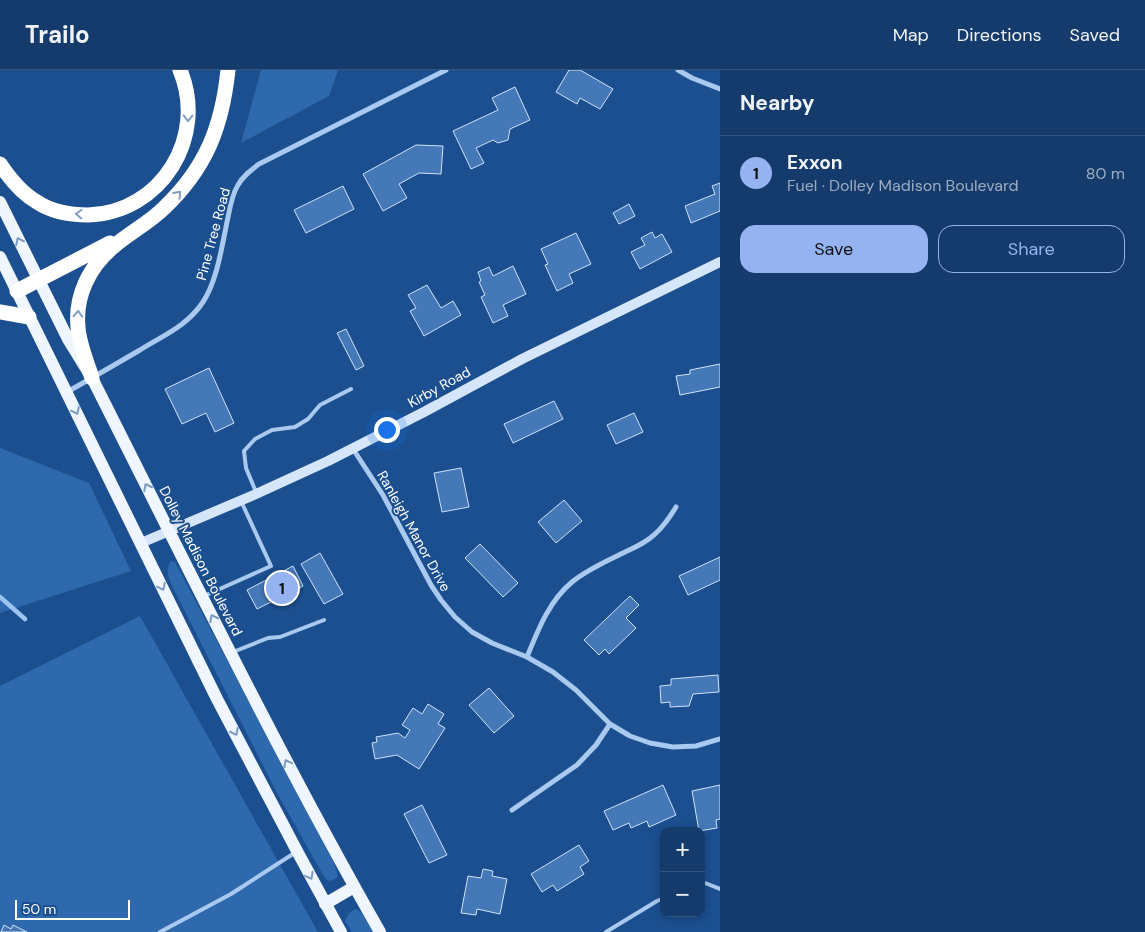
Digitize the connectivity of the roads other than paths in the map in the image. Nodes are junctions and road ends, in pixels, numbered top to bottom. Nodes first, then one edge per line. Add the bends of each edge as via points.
1 (180, 70) edge
2 (228, 70) edge
3 (446, 70) edge
4 (678, 70) edge
5 (720, 90) edge
6 (0, 164) edge
7 (0, 202) edge
8 (134, 231) junction
9 (0, 257) edge
10 (720, 262) edge
11 (38, 279) junction
12 (17, 291) junction
13 (0, 312) edge
14 (30, 317) junction
15 (92, 378) junction
16 (351, 389) dead end
17 (67, 393) junction
18 (353, 448) junction
19 (256, 494) junction
20 (242, 500) junction
21 (676, 507) dead end
22 (169, 531) junction
23 (141, 543) junction
24 (202, 596) junction
25 (324, 620) dead end
26 (231, 653) junction
27 (527, 657) junction
28 (610, 724) junction
29 (720, 739) edge
30 (512, 810) dead end
31 (297, 851) junction
32 (705, 882) edge
33 (354, 887) junction
34 (720, 889) edge
35 (660, 900) edge
36 (325, 904) junction
37 (160, 932) edge
38 (341, 932) edge
39 (380, 932) edge
40 (606, 932) edge

1 -> 6 highway via 188,101 188,128 184,144 161,183 134,202 110,212 91,215 54,210 24,194
8 -> 2 highway via 171,202 202,160 219,122
3 - 15 street, Pine Tree Road via 247,173 232,197 212,285 191,318
4 - 5 street
11 -> 7 main road, Dolley Madison Boulevard
8 - 11 highway
15 -> 8 highway via 78,328 83,287 103,256
9 - 12 main road
10 - 18 main road, Kirby Road via 522,358
11 - 12 highway
11 - 15 main road, Dolley Madison Boulevard via 68,340
12 - 14 main road
13 - 14 highway
14 - 17 main road
15 - 17 street, Pine Tree Road
22 -> 15 main road, Dolley Madison Boulevard
16 - 19 lane via 320,404 308,419 295,427 272,430 255,439 244,451 246,468
17 -> 23 main road
18 - 19 main road, Kirby Road
18 - 27 street, Ranleigh Manor Drive via 383,495 431,586 455,617 472,632
19 - 20 main road, Kirby Road
20 - 22 main road, Kirby Road
20 - 24 lane via 271,566
21 - 27 street via 654,535 588,571 571,584 543,620
22 - 23 main road, Kirby Road
22 - 24 main road, Dolley Madison Boulevard
23 -> 31 main road via 217,699
26 -> 24 main road, Dolley Madison Boulevard
25 - 26 lane
33 -> 26 main road, Dolley Madison Boulevard
27 - 28 street, Ranleigh Manor Drive via 576,690
28 - 29 street, Ranleigh Manor Drive via 650,744 696,746
28 - 30 street via 577,765
31 -> 36 main road
31 - 37 lane via 231,894
32 - 34 lane
33 - 36 main road
33 - 39 main road, Dolley Madison Boulevard
35 - 40 lane
36 - 38 main road

